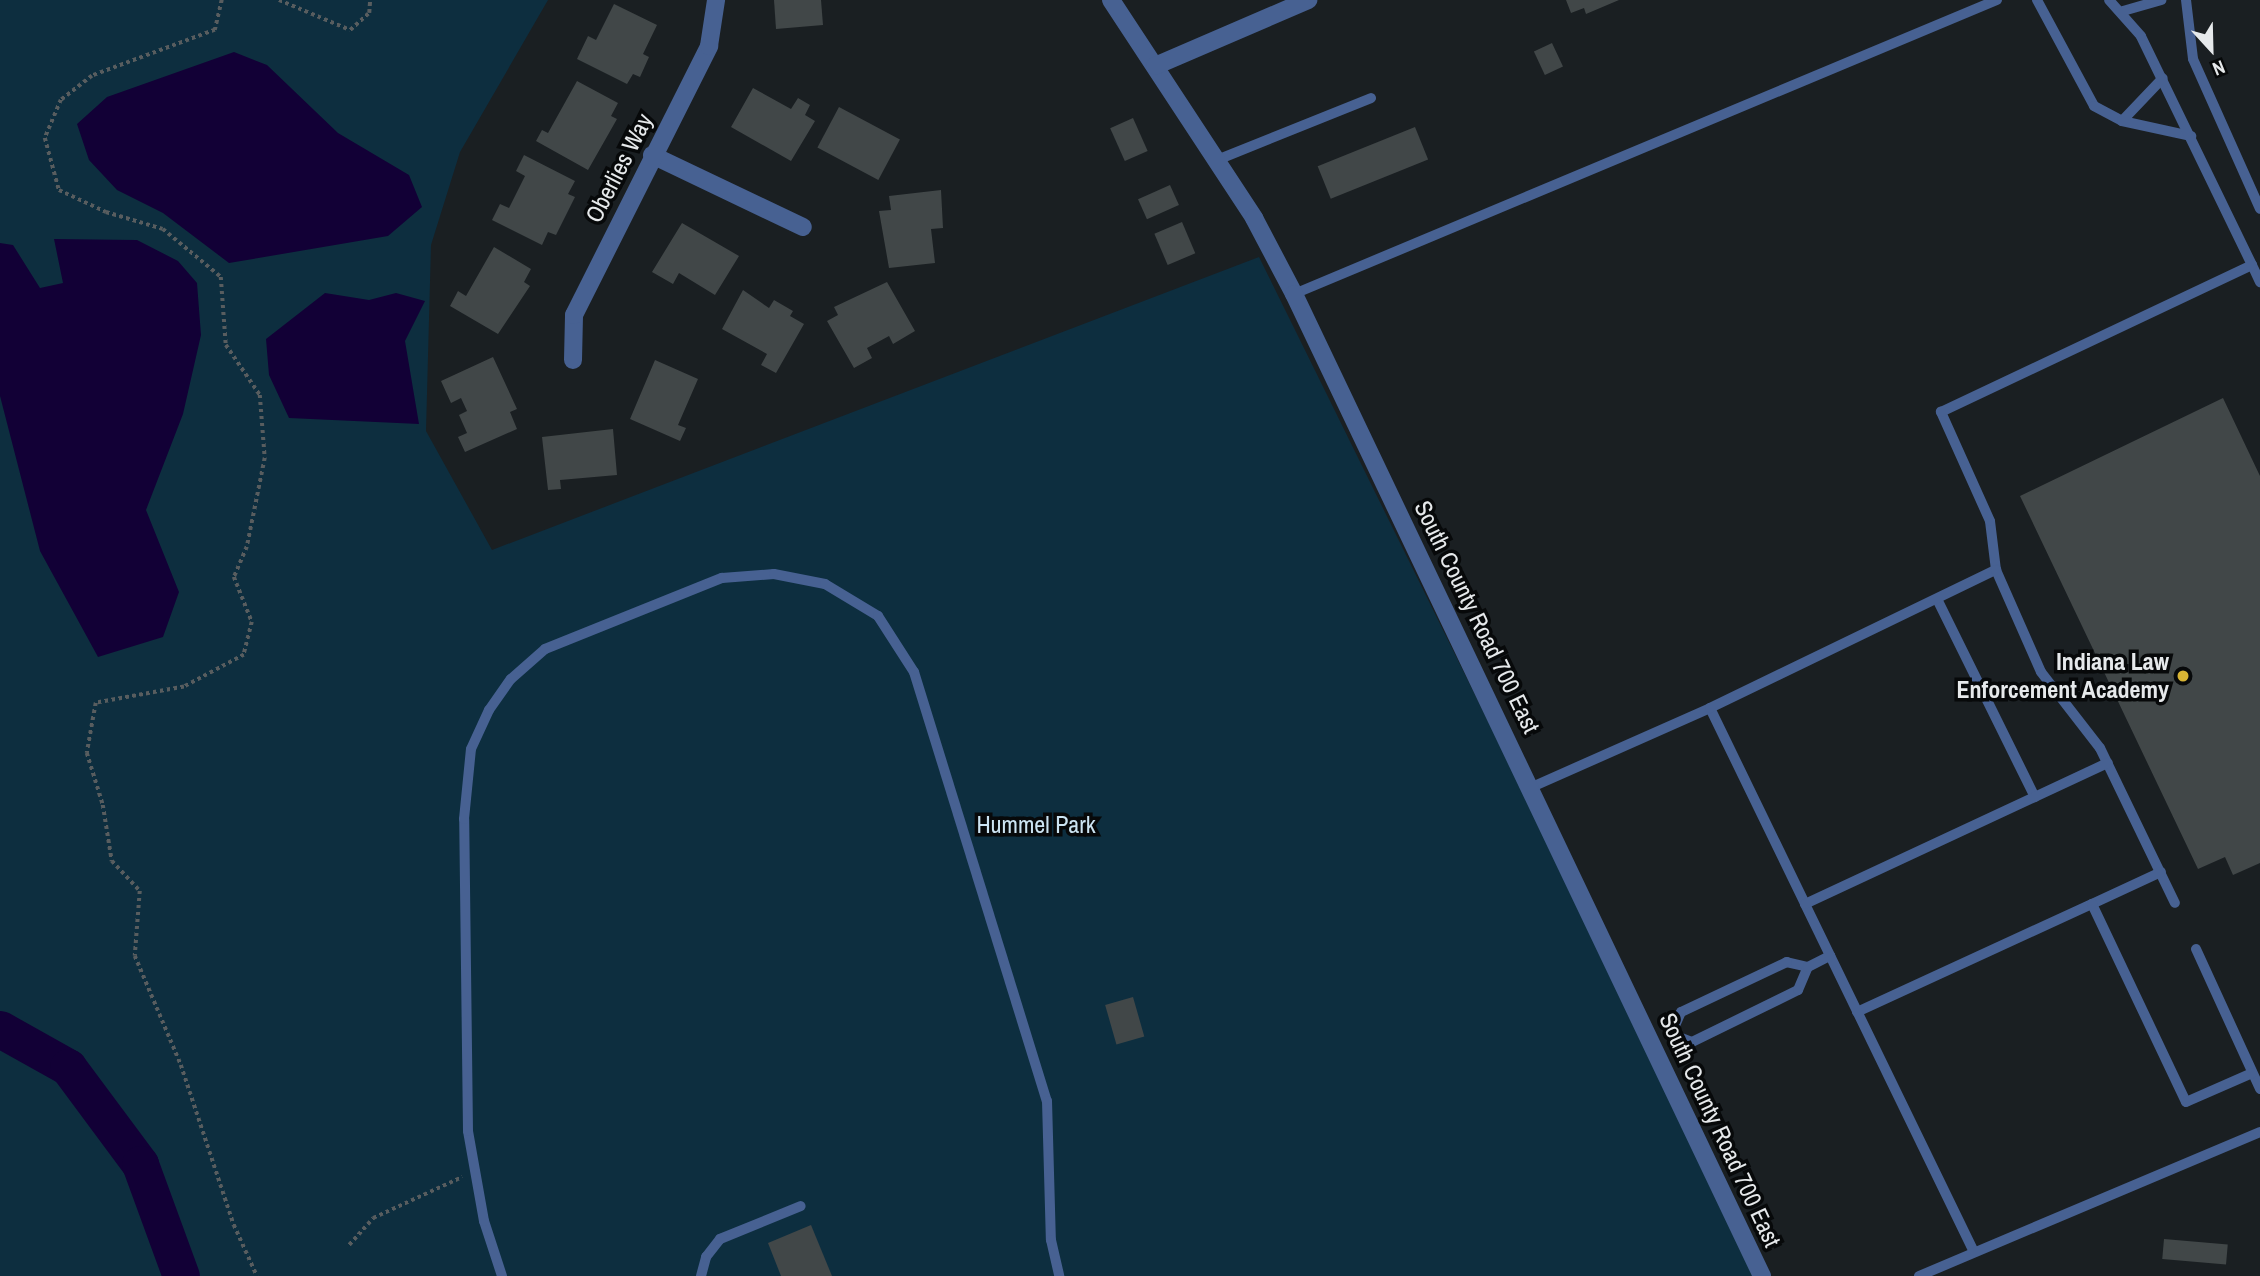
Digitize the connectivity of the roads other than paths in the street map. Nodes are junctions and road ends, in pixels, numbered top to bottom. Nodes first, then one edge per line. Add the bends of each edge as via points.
1 (716, 0) edge
2 (1111, 0) edge
3 (1308, 0) edge
4 (1997, 0) edge
5 (2037, 0) edge
6 (2109, 0) edge
7 (2161, 0) edge
8 (2186, 0) edge
9 (2123, 11) junction
10 (1155, 66) junction
11 (2163, 78) junction
12 (1371, 98) dead end
13 (2122, 121) junction
14 (2191, 136) junction
15 (652, 155) junction
16 (1217, 160) junction
17 (2260, 209) edge
18 (803, 227) dead end
19 (2252, 265) junction
20 (2260, 282) edge
21 (1294, 294) junction
22 (573, 360) dead end
23 (1996, 570) junction
24 (1937, 599) junction
25 (1710, 708) junction
26 (2108, 764) junction
27 (1532, 787) junction
28 (2035, 797) junction
29 (2161, 872) junction
30 (2175, 903) dead end
31 (1805, 904) junction
32 (2092, 904) junction
33 (2196, 948) dead end
34 (1830, 956) junction
35 (1808, 967) junction
36 (1857, 1012) junction
37 (1671, 1034) junction
38 (1651, 1043) junction
39 (2252, 1073) junction
40 (2260, 1089) edge
41 (2260, 1132) edge
42 (801, 1206) dead end
43 (1974, 1252) junction
44 (502, 1276) edge
45 (701, 1276) edge
46 (1059, 1276) edge
47 (1762, 1276) edge
48 (1919, 1276) edge

1 - 15 street, Oberlies Way via 709,46
2 - 10 street, South County Road 700 East
3 - 10 street
4 - 21 lane
5 - 13 lane via 2094,106
6 - 9 lane
7 - 9 lane
8 - 17 lane via 2193,59
9 - 11 lane
10 - 16 street, South County Road 700 East
11 - 13 lane
11 - 14 lane
12 - 16 lane
13 - 14 lane
14 - 19 lane
15 - 18 street
15 - 22 street, Oberlies Way via 574,315
16 - 21 street, South County Road 700 East
19 - 20 lane
19 - 23 lane via 1941,412 1990,521
21 - 27 street, South County Road 700 East
23 - 24 lane
23 - 26 lane via 2041,672 2066,698
24 - 25 lane
24 - 28 lane
25 - 27 lane
25 - 31 lane
26 - 28 lane
26 - 29 lane
27 - 38 street, South County Road 700 East
28 - 31 lane
29 - 30 lane
29 - 32 lane
31 - 34 lane
32 - 36 lane
32 - 39 lane via 2186,1102
33 - 39 lane
34 - 35 lane
34 - 36 lane
35 - 37 lane via 1787,962 1681,1012
35 - 37 lane via 1798,990 1692,1042
36 - 43 lane
37 - 38 lane
38 - 47 street, South County Road 700 East
39 - 40 lane
41 - 43 lane
42 - 45 lane via 720,1239 706,1257
43 - 48 lane
44 - 46 lane via 484,1221 468,1131 464,819 471,749 489,710 511,679 545,649 722,578 774,573 825,584 878,616 914,671 1047,1101 1051,1240

